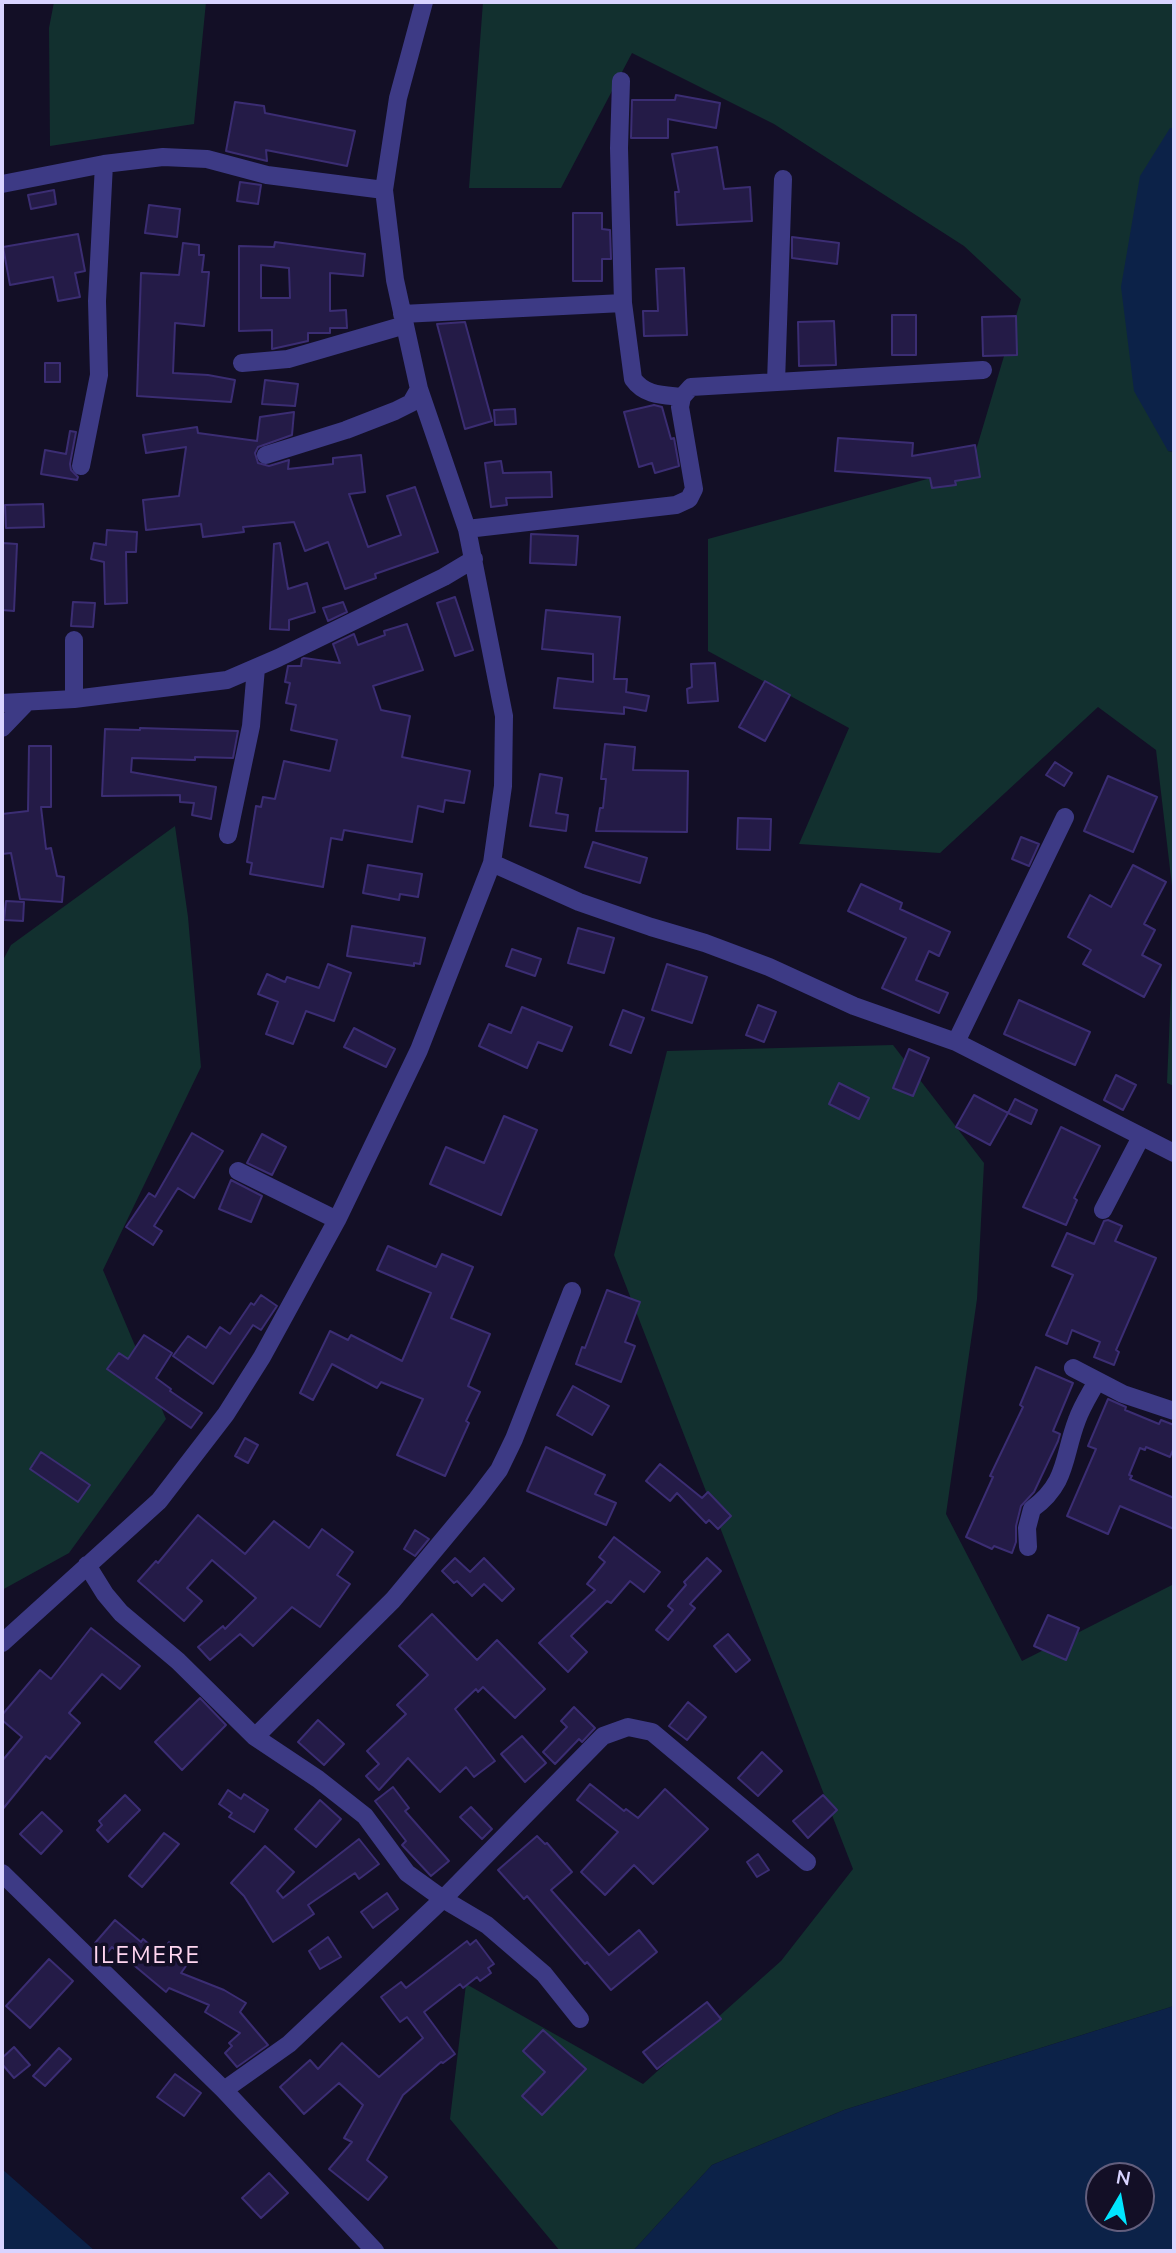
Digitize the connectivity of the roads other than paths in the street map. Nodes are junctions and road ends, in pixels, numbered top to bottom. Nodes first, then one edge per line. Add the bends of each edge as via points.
1 (424, 2) edge
2 (621, 81) dead end
3 (104, 163) junction
4 (783, 179) dead end
5 (2, 184) edge
6 (384, 190) junction
7 (623, 303) junction
8 (404, 320) junction
9 (242, 363) dead end
10 (983, 370) dead end
11 (776, 382) junction
12 (419, 388) junction
13 (682, 397) junction
14 (265, 455) dead end
15 (82, 466) dead end
16 (467, 529) junction
17 (474, 559) junction
18 (74, 640) dead end
19 (256, 668) junction
20 (74, 699) junction
21 (27, 702) junction
22 (2, 703) edge
23 (2, 728) edge
24 (1065, 817) dead end
25 (228, 835) dead end
26 (492, 863) junction
27 (956, 1042) junction
28 (1141, 1137) junction
29 (1174, 1153) edge
30 (238, 1171) dead end
31 (1103, 1210) dead end
32 (337, 1220) junction
33 (572, 1291) dead end
34 (1073, 1368) dead end
35 (1097, 1381) junction
36 (1174, 1411) edge
37 (1028, 1547) dead end
38 (87, 1565) junction
39 (2, 1643) edge
40 (256, 1737) junction
41 (807, 1862) dead end
42 (2, 1873) edge
43 (443, 1899) junction
44 (580, 2018) dead end
45 (224, 2090) junction
46 (375, 2251) edge

1 - 6 street via 398,98
2 - 7 street
3 - 5 street
3 - 6 street via 163,157 206,159 267,175
3 - 15 street via 97,302 99,375
4 - 11 street
6 - 8 street
7 - 8 street
7 - 13 street via 633,379 651,393
8 - 9 street via 288,359
8 - 12 street
10 - 11 street
11 - 13 street via 691,387
12 - 14 street via 411,403 395,411
12 - 16 street
13 - 16 street via 694,489 689,499 676,505
16 - 17 street
17 - 19 street
17 - 26 street via 504,716 503,786
18 - 20 street
19 - 20 street via 227,680
19 - 25 street via 251,726
20 - 21 street
21 - 22 street
21 - 23 street
24 - 27 street
26 - 27 street via 579,902 705,943 854,1006
26 - 32 street via 419,1050
27 - 28 street
28 - 29 street
28 - 31 street
30 - 32 street
32 - 38 street via 226,1414 159,1501
33 - 40 street via 499,1470 393,1600
34 - 35 street
35 - 36 street
35 - 37 street via 1076,1422 1054,1487 1032,1509
38 - 39 street
38 - 40 street via 121,1613
40 - 43 street via 365,1816 407,1873
41 - 43 street via 652,1732 628,1727 603,1736
42 - 45 street
43 - 44 street via 487,1925 544,1974
43 - 45 street via 289,2044
45 - 46 street

